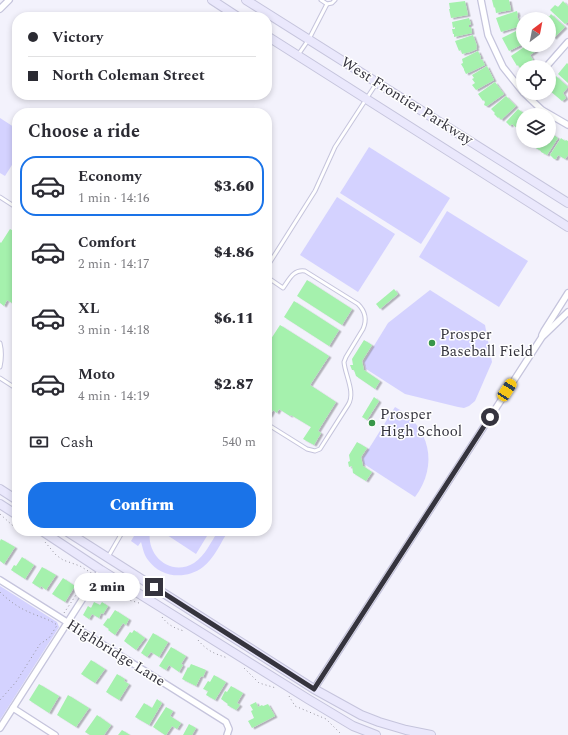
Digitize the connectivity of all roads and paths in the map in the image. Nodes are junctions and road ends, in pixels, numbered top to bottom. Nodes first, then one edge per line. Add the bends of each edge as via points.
1 (9, 0) edge
2 (212, 0) edge
3 (246, 0) edge
4 (321, 0) edge
5 (334, 0) edge
6 (481, 0) edge
7 (328, 4) junction
8 (0, 9) edge
9 (230, 12) edge
10 (265, 12) edge
11 (272, 16) edge
12 (272, 39) edge
13 (308, 39) junction
14 (568, 42) edge
15 (298, 56) junction
16 (552, 60) edge
17 (377, 83) junction
18 (516, 84) edge
19 (366, 99) junction
20 (531, 100) edge
21 (568, 124) edge
22 (0, 198) edge
23 (568, 203) edge
24 (12, 205) edge
25 (568, 227) edge
26 (272, 259) edge
27 (272, 280) edge
28 (568, 293) edge
29 (568, 312) edge
30 (542, 337) junction
31 (0, 342) edge
32 (0, 366) edge
33 (0, 378) edge
34 (12, 386) edge
35 (272, 427) edge
36 (0, 489) edge
37 (12, 497) edge
38 (0, 504) edge
39 (12, 512) edge
40 (0, 514) edge
41 (12, 525) edge
42 (41, 536) edge
43 (42, 536) edge
44 (74, 536) edge
45 (120, 536) edge
46 (108, 557) junction
47 (90, 572) junction
48 (99, 573) junction
49 (0, 580) edge
50 (0, 592) edge
51 (122, 592) dead end
52 (143, 604) dead end
53 (160, 614) dead end
54 (61, 618) junction
55 (67, 622) junction
56 (188, 632) dead end
57 (196, 638) dead end
58 (230, 659) dead end
59 (244, 667) dead end
60 (276, 688) dead end
61 (314, 689) junction
62 (286, 694) dead end
63 (308, 699) junction
64 (0, 700) edge
65 (13, 708) junction
66 (0, 728) edge
67 (55, 735) edge
68 (226, 735) edge
69 (342, 735) edge
70 (376, 735) edge
71 (431, 735) edge

1 - 8 street
2 - 9 street
3 - 10 street, West Frontier Parkway
4 - 7 lane
5 - 7 lane via 332,4
6 - 18 street via 488,35 503,67
7 - 13 lane
11 - 13 street, West Frontier Parkway
12 - 15 street, West Frontier Parkway
13 - 15 lane
13 - 17 street, West Frontier Parkway
14 - 16 street
15 - 19 street, West Frontier Parkway
17 - 19 lane
17 - 23 street, West Frontier Parkway
19 - 25 street, West Frontier Parkway
19 - 26 lane via 335,147 315,191
20 - 21 street via 542,110
22 - 24 lane
27 - 35 lane via 283,288 294,273 305,271 358,304 365,315 365,326 344,364 351,400 320,449 306,449
28 - 30 street
29 - 30 street
30 - 61 street
31 - 32 lane
33 - 34 lane
36 - 37 street
38 - 39 street
40 - 41 path
42 - 47 path via 56,555
43 - 48 street
44 - 46 street
45 - 46 lane
46 - 48 street
46 - 61 street
47 - 48 path
47 - 54 path
48 - 55 street
48 - 63 street
49 - 54 street, Highbridge Lane
50 - 64 path via 8,600 57,625 49,638 36,649 16,682
51 - 52 path via 129,600
53 - 56 path via 167,624
54 - 55 street, Highbridge Lane
55 - 65 street
55 - 68 street, Highbridge Lane via 226,722 229,729
57 - 58 path via 213,653
59 - 60 path via 259,682
61 - 63 street
61 - 71 street via 361,716
62 - 69 path via 295,706 326,719
63 - 70 street via 353,726
65 - 66 street
65 - 67 street

